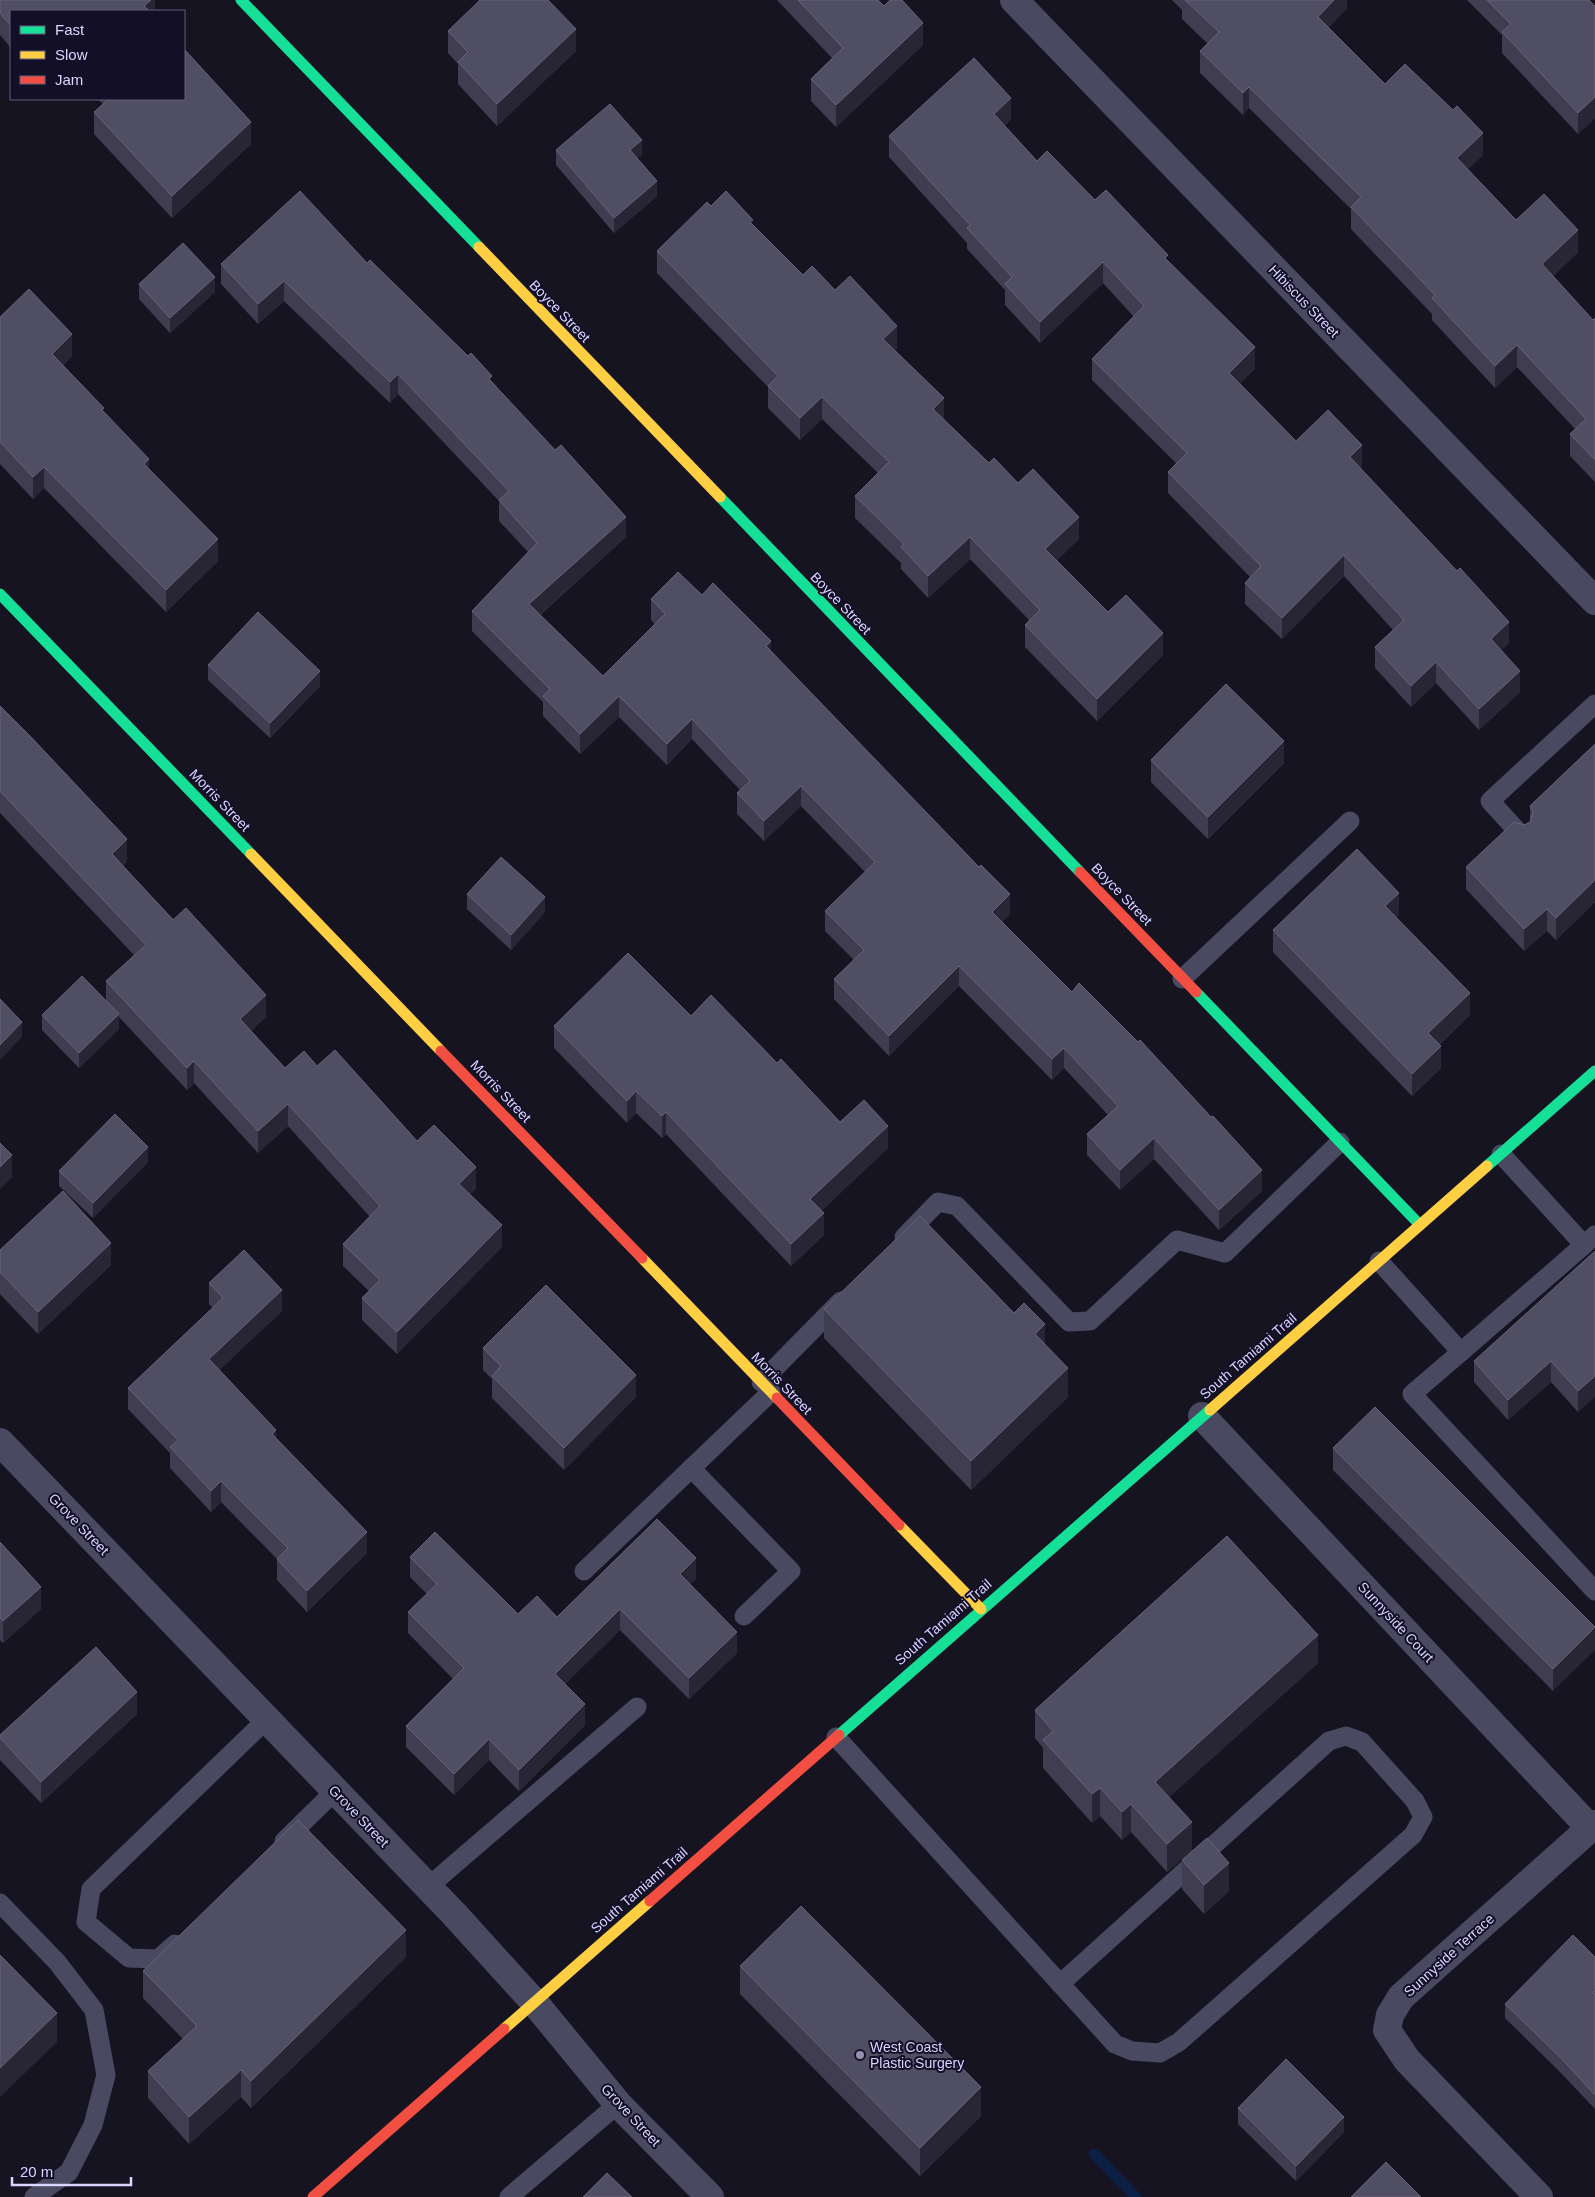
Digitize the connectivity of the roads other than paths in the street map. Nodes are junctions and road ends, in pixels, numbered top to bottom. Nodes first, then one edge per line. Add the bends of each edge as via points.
1 (241, 0) edge
2 (1014, 0) edge
3 (0, 594) edge
4 (1595, 601) edge
5 (1595, 704) edge
6 (1350, 821) dead end
7 (1522, 836) edge
8 (1182, 979) junction
9 (1595, 1071) edge
10 (1340, 1142) junction
11 (1501, 1154) junction
12 (1420, 1225) junction
13 (1589, 1240) edge
14 (890, 1250) edge
15 (1379, 1261) junction
16 (856, 1285) edge
17 (1461, 1352) junction
18 (766, 1387) junction
19 (1202, 1416) junction
20 (0, 1442) edge
21 (692, 1468) junction
22 (584, 1571) dead end
23 (1595, 1591) edge
24 (981, 1609) junction
25 (744, 1616) dead end
26 (637, 1706) dead end
27 (267, 1719) junction
28 (836, 1737) junction
29 (335, 1791) junction
30 (1592, 1826) edge
31 (268, 1856) edge
32 (428, 1887) junction
33 (0, 1902) edge
34 (186, 1934) edge
35 (1060, 1984) junction
36 (534, 2002) junction
37 (618, 2104) junction
38 (1535, 2193) edge
39 (34, 2197) edge
40 (312, 2197) edge
41 (509, 2197) edge
42 (710, 2197) edge

1 - 8 street, Boyce Street
2 - 4 street, Hibiscus Street
3 - 18 street, Morris Street
5 - 7 lane via 1490,801
6 - 8 lane
8 - 10 street, Boyce Street
9 - 11 street, South Tamiami Trail
10 - 12 street, Boyce Street
10 - 14 lane via 1225,1253 1177,1240 1090,1321 1069,1322 957,1206 938,1202
11 - 12 street, South Tamiami Trail
11 - 13 lane
12 - 15 street, South Tamiami Trail
13 - 17 lane
15 - 17 lane
15 - 19 street, South Tamiami Trail
16 - 18 lane
17 - 23 lane via 1412,1394
18 - 21 lane
18 - 24 street, Morris Street
19 - 24 street, South Tamiami Trail
19 - 30 street, Sunnyside Court
20 - 27 street, Grove Street
21 - 22 lane
21 - 25 lane via 791,1570
24 - 28 street, South Tamiami Trail
26 - 32 lane
27 - 29 street, Grove Street
27 - 34 lane via 91,1889 86,1922 129,1958 158,1959
28 - 35 lane
28 - 36 street, South Tamiami Trail
29 - 31 lane
29 - 32 street, Grove Street
30 - 38 street, Sunnyside Terrace via 1401,1997 1388,2022 1387,2030 1407,2060
32 - 36 street, Grove Street
33 - 39 lane via 57,1962 94,2010 106,2075 93,2125 69,2172
35 - 35 lane via 1115,2044 1132,2051 1160,2053 1180,2042 1413,1835 1422,1817 1415,1801 1362,1742 1346,1736 1329,1741
36 - 37 street, Grove Street
36 - 40 street, South Tamiami Trail
37 - 41 lane
37 - 42 street, Grove Street

